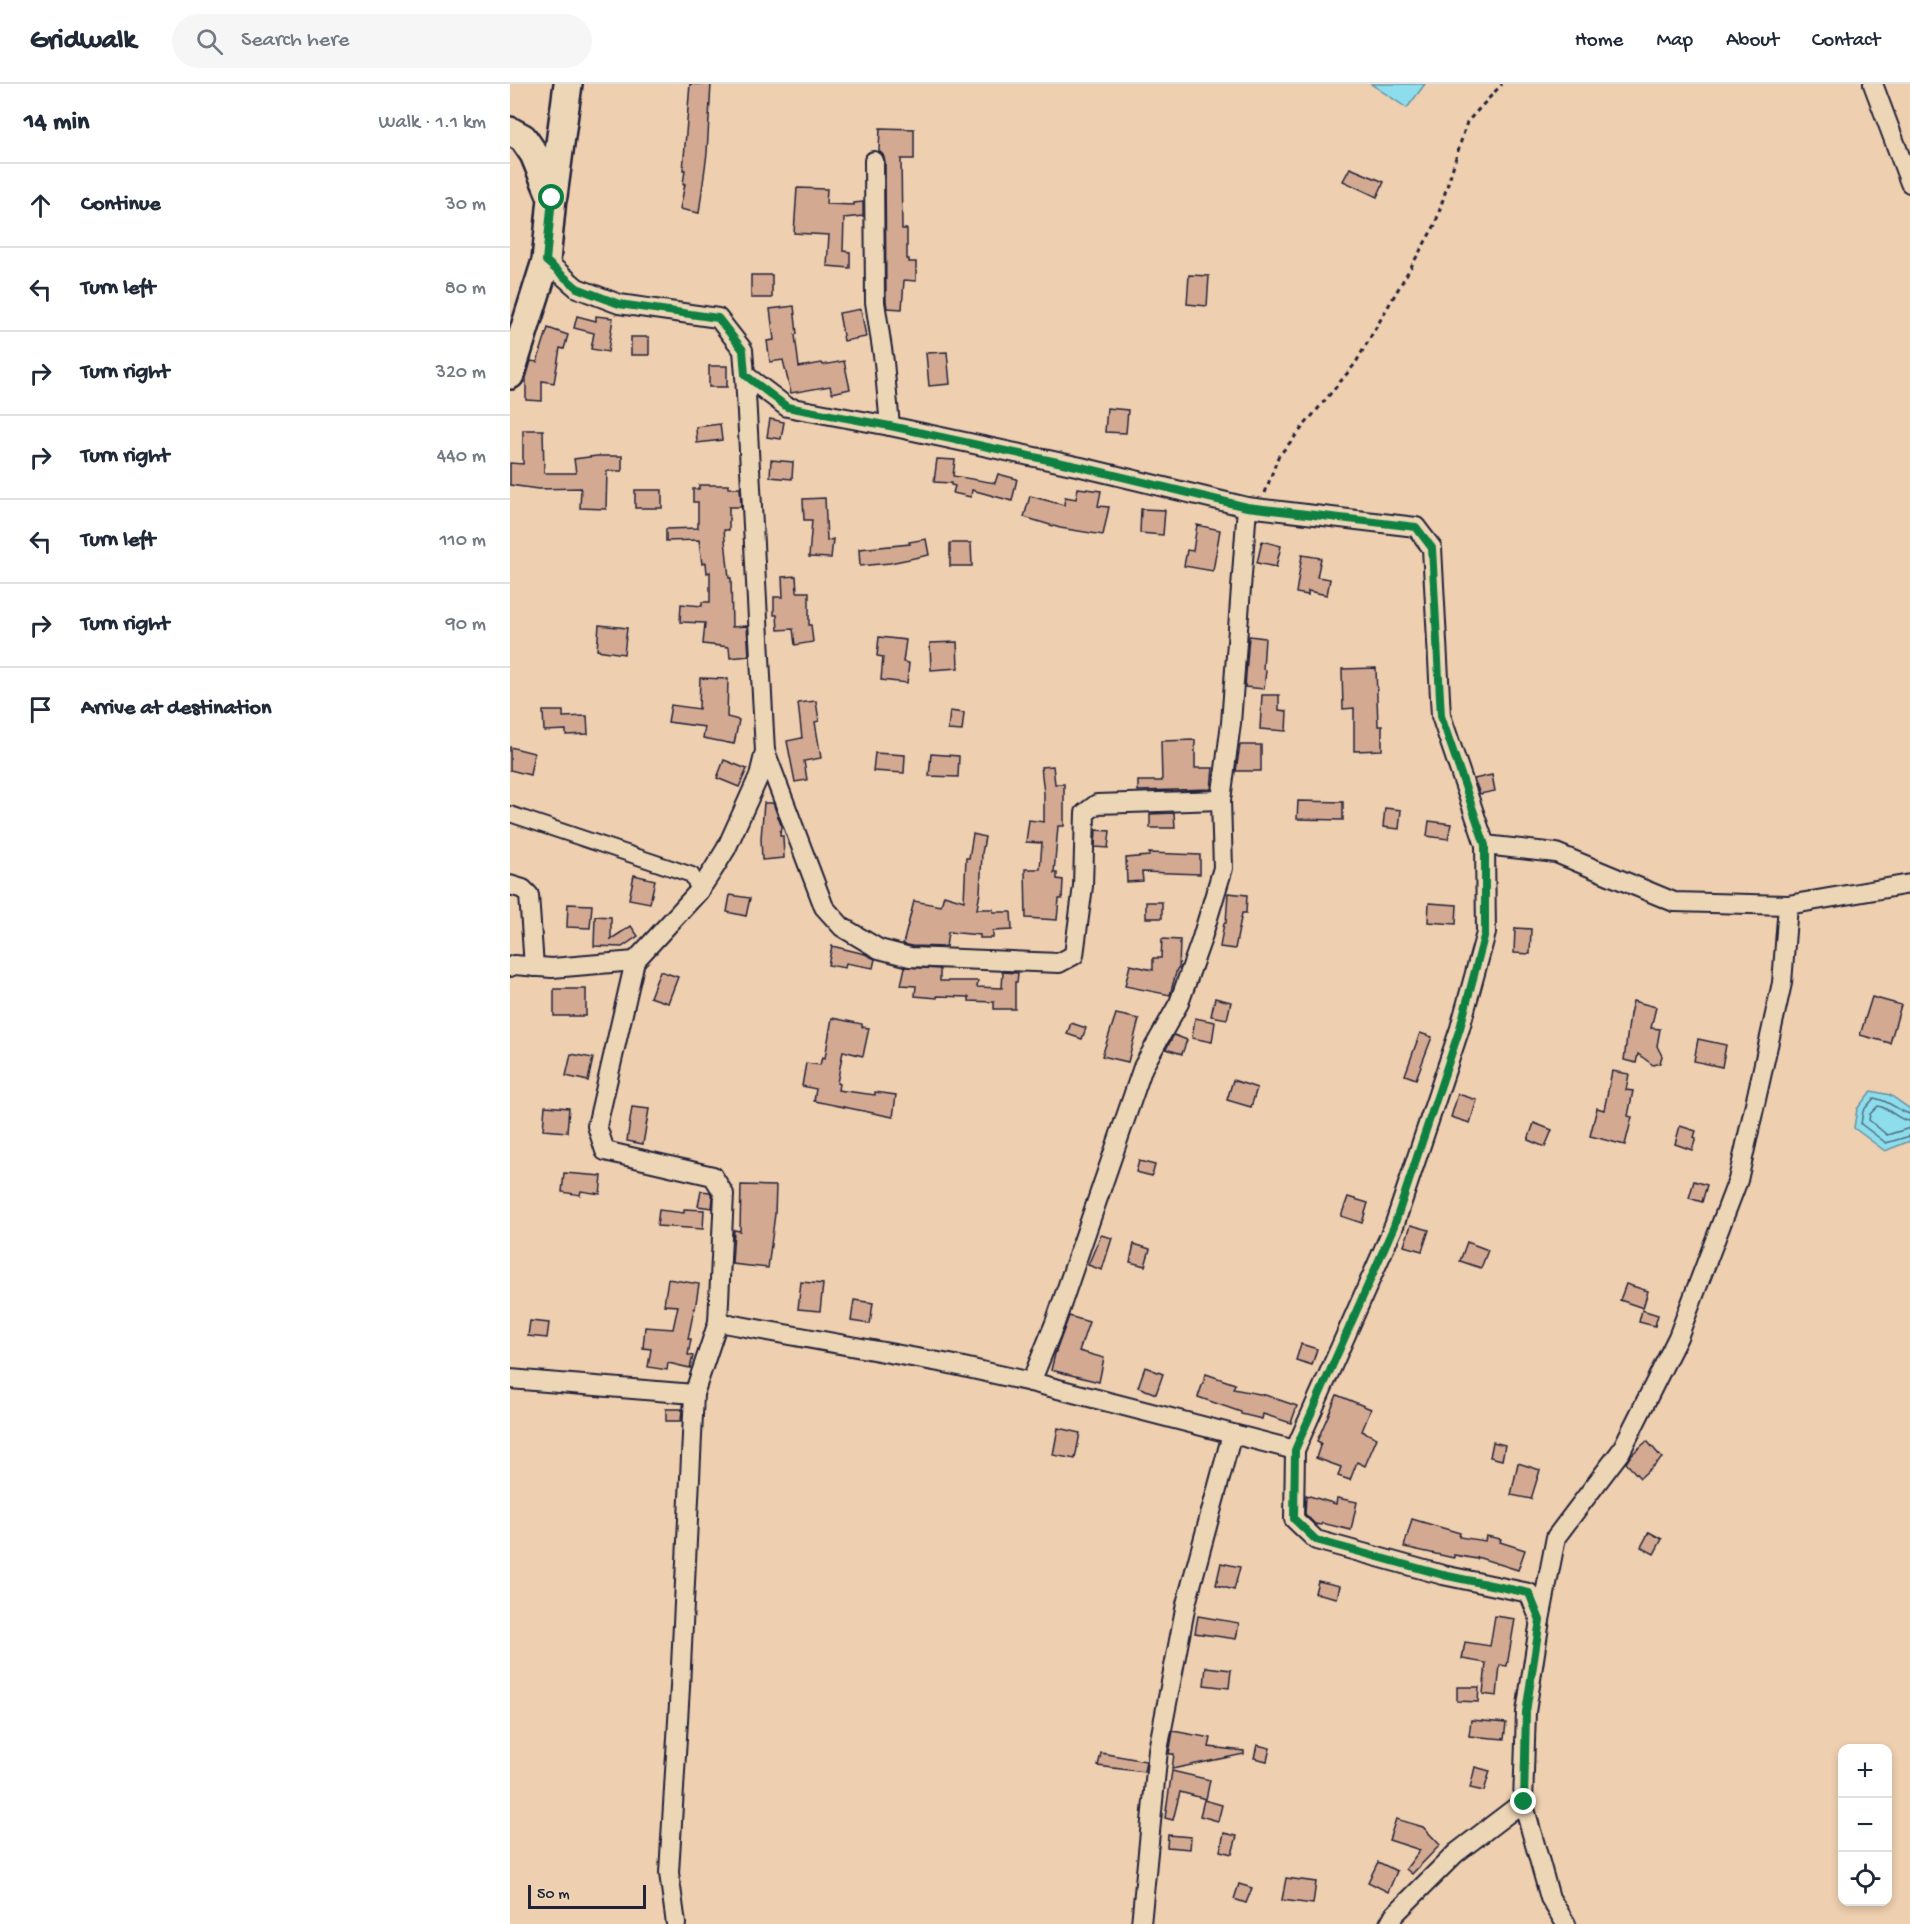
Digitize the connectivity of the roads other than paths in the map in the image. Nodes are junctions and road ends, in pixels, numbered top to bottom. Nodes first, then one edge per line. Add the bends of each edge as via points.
1 (568, 84) edge
2 (1873, 84) edge
3 (510, 131) edge
4 (874, 161) dead end
5 (1910, 183) edge
6 (552, 198) junction
7 (546, 261) junction
8 (510, 375) edge
9 (745, 375) junction
10 (890, 426) junction
11 (1253, 508) junction
12 (765, 751) junction
13 (1221, 800) junction
14 (510, 814) edge
15 (1485, 845) junction
16 (1910, 884) edge
17 (510, 885) edge
18 (699, 891) junction
19 (1788, 905) junction
20 (635, 961) junction
21 (510, 967) edge
22 (534, 967) junction
23 (718, 1322) junction
24 (510, 1379) edge
25 (1031, 1382) junction
26 (694, 1394) junction
27 (1232, 1434) junction
28 (1295, 1450) junction
29 (1540, 1620) junction
30 (1524, 1802) junction
31 (676, 1924) edge
32 (1141, 1924) edge
33 (1389, 1924) edge
34 (1566, 1924) edge

1 - 6 main road
2 - 5 street
3 - 6 main road via 523,138 534,154
4 - 10 street via 874,302
6 - 7 main road
7 - 8 main road
7 - 9 street via 577,288 619,304 718,318 743,350
9 - 10 street via 787,407
9 - 12 street
10 - 11 street
11 - 13 street
11 - 15 street via 1416,527 1432,548 1441,716
12 - 13 street via 824,907 842,927 879,949 910,957 1059,963 1074,955 1083,886 1085,813 1097,804
12 - 18 street via 759,776 726,849
13 - 25 street via 1223,868 1201,941 1179,1003 1143,1067
14 - 18 street via 692,875
15 - 19 street via 1556,853 1674,902
15 - 28 street via 1485,933 1460,1028 1394,1226
16 - 19 street
17 - 22 street via 529,895
18 - 20 street
19 - 29 street via 1782,983 1738,1180 1678,1337 1621,1451 1557,1537
20 - 22 street
20 - 23 street via 597,1125 605,1151 713,1176 724,1194
21 - 22 street
23 - 25 street
23 - 26 street
24 - 26 street
25 - 27 street
26 - 31 street via 669,1873
27 - 28 street
27 - 32 street via 1186,1604 1158,1750
28 - 29 street via 1294,1519 1316,1540 1443,1575 1529,1593
29 - 30 street via 1526,1712
30 - 33 street via 1456,1853
30 - 34 street via 1550,1898

